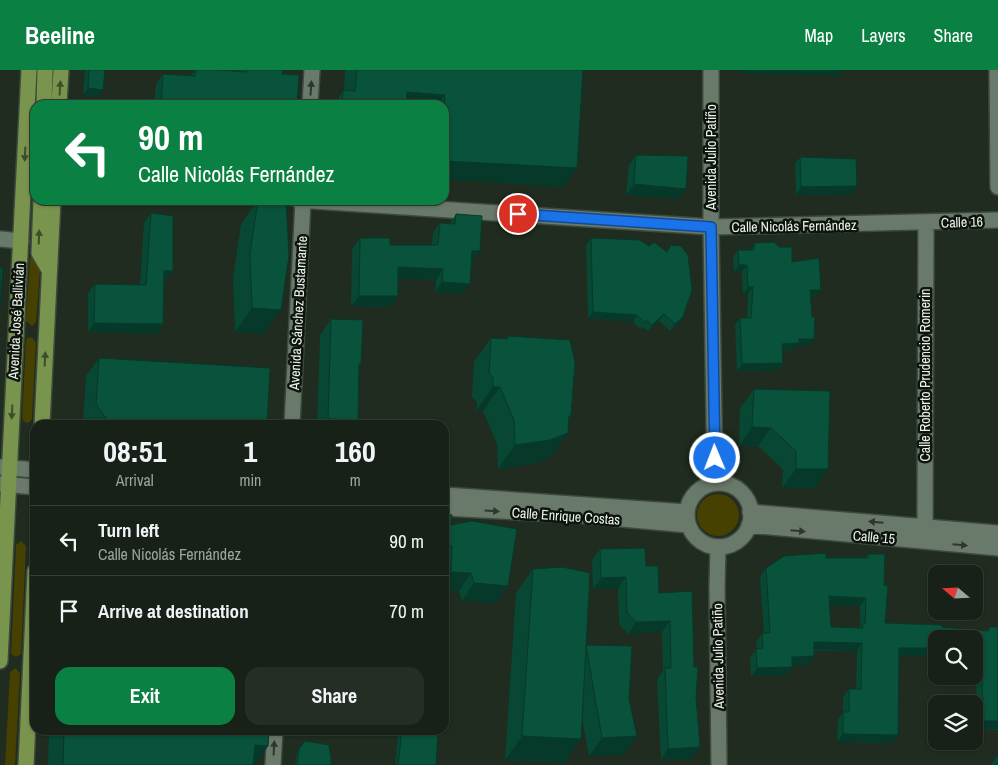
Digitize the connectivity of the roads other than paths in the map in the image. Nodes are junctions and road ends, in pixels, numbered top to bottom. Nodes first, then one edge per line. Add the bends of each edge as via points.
1 (29, 70) edge
2 (46, 70) edge
3 (61, 70) edge
4 (312, 70) edge
5 (711, 70) edge
6 (997, 70) edge
7 (44, 100) edge
8 (59, 100) edge
9 (310, 100) edge
10 (998, 187) edge
11 (41, 205) edge
12 (53, 205) edge
13 (303, 205) edge
14 (379, 205) edge
15 (998, 220) edge
16 (926, 223) junction
17 (711, 227) junction
18 (0, 239) edge
19 (21, 241) junction
20 (50, 270) junction
21 (42, 420) edge
22 (292, 420) edge
23 (5, 468) edge
24 (30, 470) edge
25 (715, 483) junction
26 (4, 485) edge
27 (30, 487) edge
28 (449, 495) edge
29 (449, 508) edge
30 (688, 518) junction
31 (750, 519) junction
32 (925, 526) junction
33 (998, 533) edge
34 (718, 547) junction
35 (998, 548) edge
36 (0, 661) edge
37 (30, 679) edge
38 (275, 735) edge
39 (26, 765) edge
40 (274, 765) edge
41 (719, 765) edge

1 -> 19 main road, Avenida José Ballivián
2 - 7 main road
8 -> 3 main road
9 -> 4 street
5 - 17 street, Avenida Julio Patiño
6 - 10 street
20 -> 11 main road via 39,254
12 - 20 main road
13 - 22 street, Avenida Sánchez Bustamante
14 - 17 street, Calle Nicolás Fernández
15 - 16 street, Calle 16
16 - 17 street, Calle Nicolás Fernández
16 - 32 street, Calle Roberto Prudencio Romerin
17 - 25 street, Avenida Julio Patiño
18 - 19 street
19 -> 23 main road, Avenida José Ballivián
21 -> 20 main road
23 - 24 street
23 - 26 main road, Avenida José Ballivián
25 - 30 street via 694,495
25 - 31 street via 726,484 742,494 748,501
26 - 27 street
26 - 36 main road, Avenida José Ballivián
28 - 30 street, Calle Enrique Costas
29 -> 30 street, Calle Enrique Costas via 577,516
30 - 34 street via 699,540
32 -> 31 street, Calle 15
31 - 34 street via 743,536 728,546
31 -> 35 street, Calle 15
32 - 33 street, Calle 15
34 - 41 street, Avenida Julio Patiño
37 - 39 main road
40 -> 38 street

